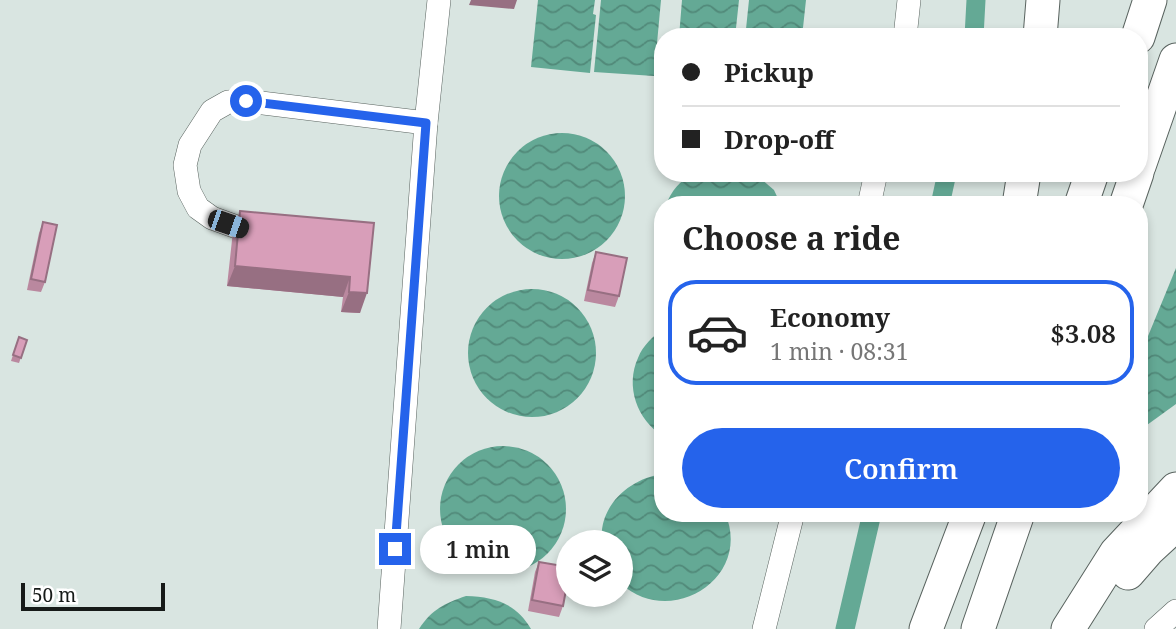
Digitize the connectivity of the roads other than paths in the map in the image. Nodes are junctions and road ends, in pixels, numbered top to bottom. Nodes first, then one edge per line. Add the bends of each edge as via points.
1 (439, 0) edge
2 (909, 0) edge
3 (1043, 0) edge
4 (1150, 0) edge
5 (906, 28) edge
6 (1041, 28) edge
7 (1141, 28) edge
8 (1176, 60) edge
9 (426, 123) junction
10 (1148, 140) edge
11 (245, 230) edge
12 (1176, 489) edge
13 (1148, 519) edge
14 (791, 522) edge
15 (951, 522) edge
16 (966, 522) edge
17 (1015, 522) edge
18 (1145, 522) edge
19 (1176, 524) edge
20 (1176, 611) edge
21 (389, 629) edge
22 (764, 629) edge
23 (924, 629) edge
24 (978, 629) edge
25 (1068, 629) edge
26 (1081, 629) edge
27 (1156, 629) edge

1 - 9 lane
2 - 5 lane
3 - 6 highway
4 - 7 highway
8 - 10 highway
9 - 11 lane via 246,101 228,102 212,111 190,145 185,165 189,191 198,208 212,218
9 - 21 lane
12 - 13 highway
14 - 22 lane
15 - 23 highway
16 - 23 highway
17 - 24 highway
18 - 25 highway via 1116,553
19 - 26 highway
20 - 27 lane

